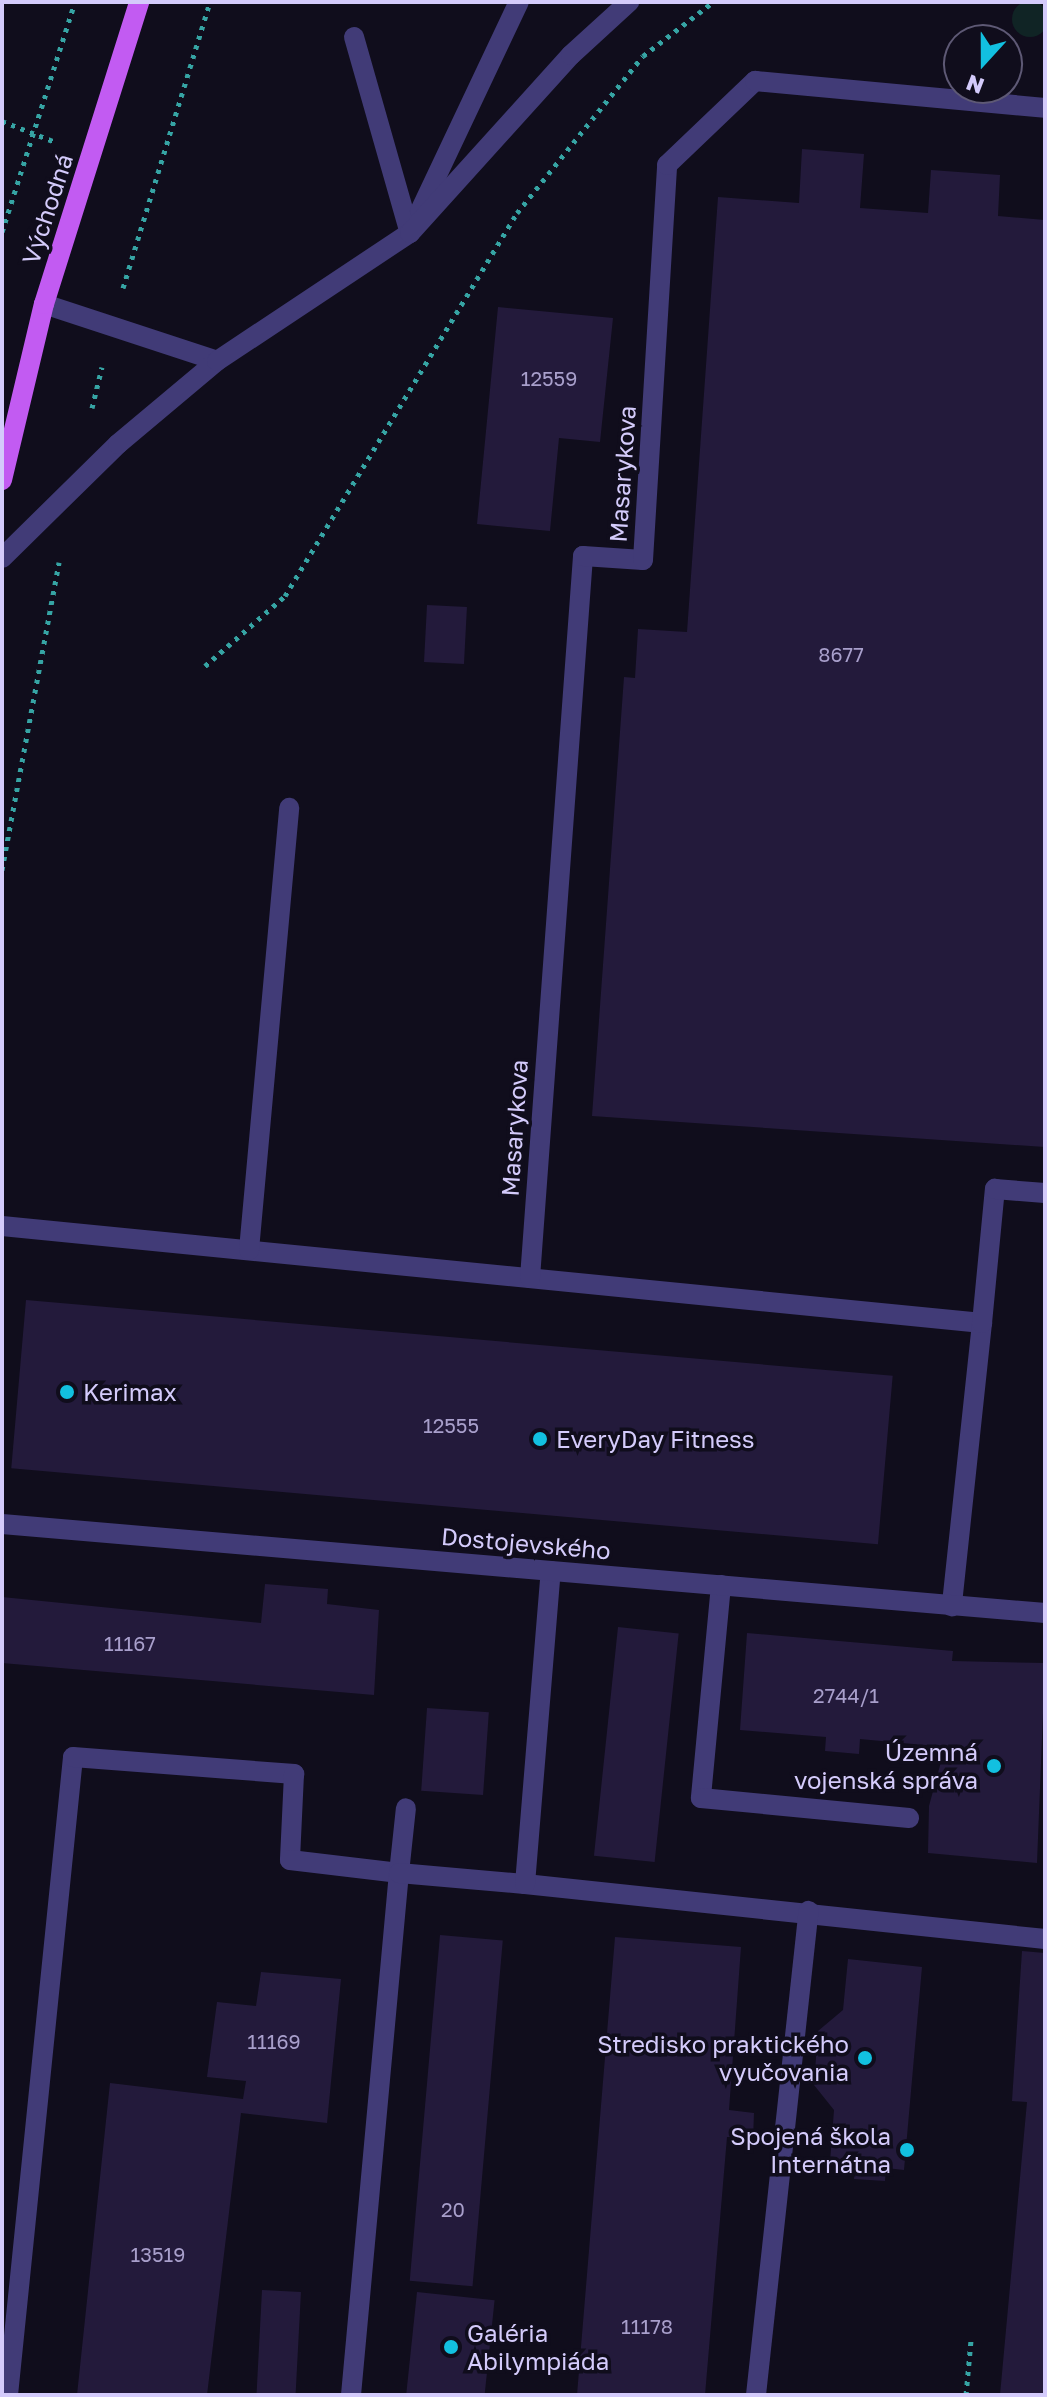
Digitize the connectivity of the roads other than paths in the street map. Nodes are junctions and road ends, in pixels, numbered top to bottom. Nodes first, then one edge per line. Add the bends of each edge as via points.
1 (139, 2) edge
2 (519, 2) edge
3 (629, 2) edge
4 (354, 37) dead end
5 (1045, 108) edge
6 (410, 233) junction
7 (44, 304) junction
8 (217, 361) junction
9 (2, 480) edge
10 (2, 558) edge
11 (289, 808) dead end
12 (1045, 1193) edge
13 (2, 1226) edge
14 (249, 1250) junction
15 (530, 1278) junction
16 (982, 1323) junction
17 (2, 1524) edge
18 (551, 1571) junction
19 (721, 1585) junction
20 (952, 1606) junction
21 (1045, 1613) edge
22 (406, 1808) dead end
23 (909, 1818) dead end
24 (399, 1873) junction
25 (525, 1884) junction
26 (809, 1911) junction
27 (1045, 1939) edge
28 (8, 2395) edge
29 (351, 2395) edge
30 (756, 2395) edge

1 - 7 main road, Východná
2 - 6 street
3 - 6 street via 571,55
4 - 6 street
5 - 15 street, Masarykova via 755,81 667,165 643,560 583,556
6 - 8 street
7 - 8 street via 111,332
7 - 9 main road, Východná
8 - 10 street via 118,444
11 - 14 street
12 - 16 street via 995,1189
13 - 14 street
14 - 15 street
15 - 16 street
16 - 20 street
17 - 18 street, Dostojevského
18 - 19 street, Dostojevského
18 - 25 street
19 - 20 street, Dostojevského
19 - 23 street via 701,1798
20 - 21 street, Dostojevského
22 - 24 street
24 - 25 street
24 - 28 street via 290,1860 294,1774 73,1757
24 - 29 street
25 - 26 street
26 - 27 street
26 - 30 street

